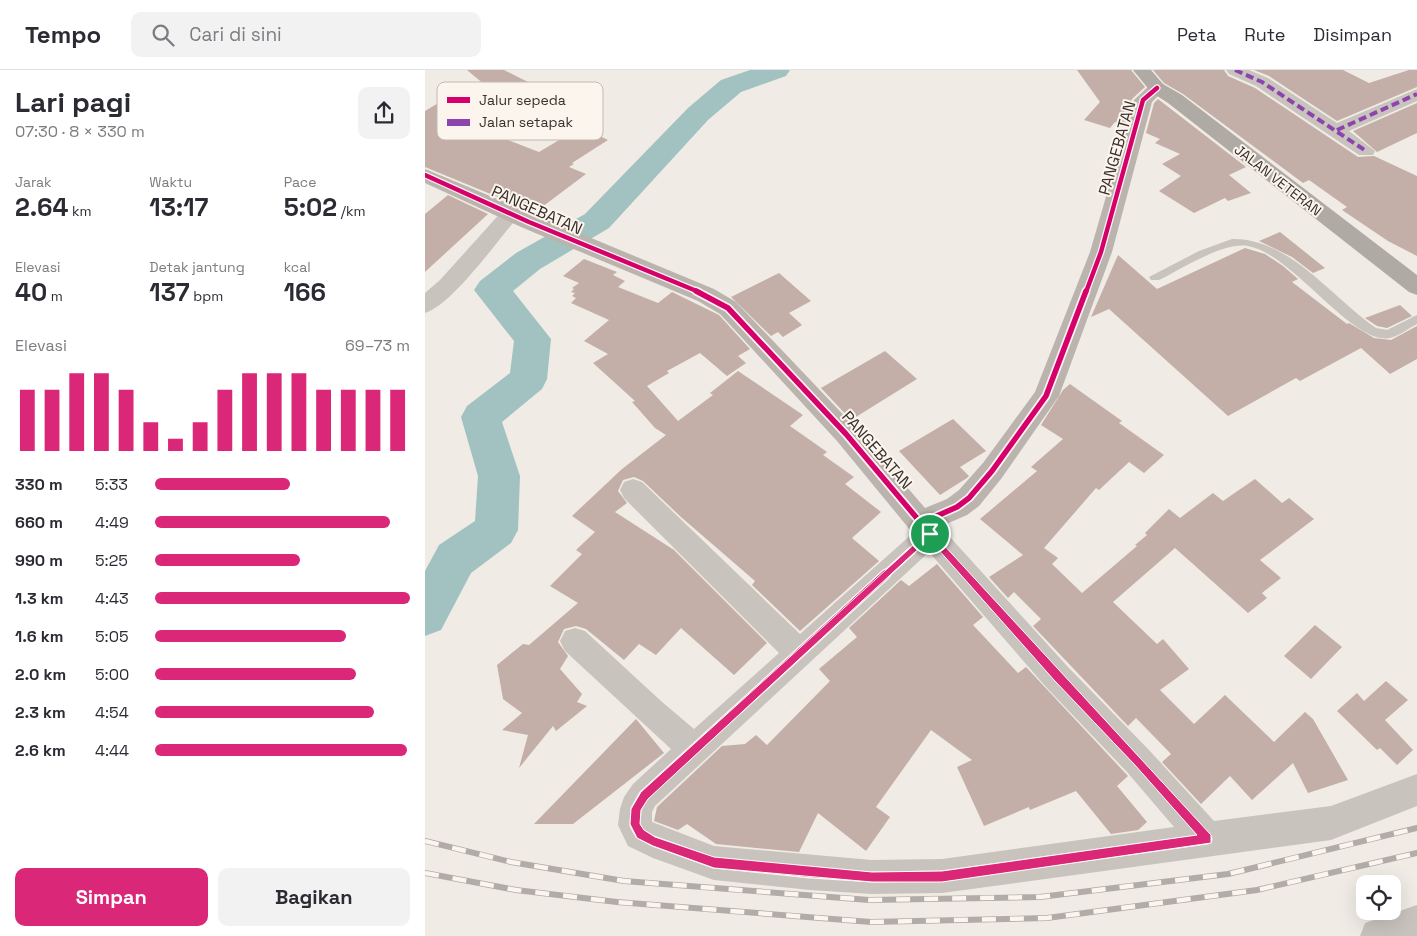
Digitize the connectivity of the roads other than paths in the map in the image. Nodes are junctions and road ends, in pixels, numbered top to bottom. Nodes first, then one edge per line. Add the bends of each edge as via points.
1 (1142, 70) edge
2 (1235, 70) edge
3 (1157, 88) junction
4 (1417, 94) edge
5 (1337, 130) junction
6 (1366, 151) dead end
7 (425, 175) edge
8 (520, 218) junction
9 (1155, 277) dead end
10 (1417, 287) edge
11 (425, 305) edge
12 (1417, 318) edge
13 (633, 490) dead end
14 (926, 528) junction
15 (575, 641) dead end
16 (799, 653) junction
17 (694, 749) junction
18 (1417, 790) edge
19 (1207, 839) junction
20 (1417, 923) edge
21 (1378, 936) edge

1 - 3 highway, JALAN VETERAN
2 - 5 street via 1262,82
3 - 10 highway, JALAN VETERAN
3 - 14 street, PANGEBATAN via 1143,100 1101,252 1046,396 969,498
4 - 5 street
5 - 6 street
7 - 8 street, PANGEBATAN
8 - 11 street
8 - 14 street, PANGEBATAN via 689,288 728,308 846,434
9 - 12 lane via 1232,243 1254,243 1277,254 1373,332 1388,334
13 - 16 street
14 - 16 street
14 - 19 street via 1057,677
15 - 17 street
16 - 17 street
17 - 19 street via 644,795 636,809 635,824 640,834 653,841 714,863 872,877 942,876
18 - 19 street via 1331,823
20 - 21 street

